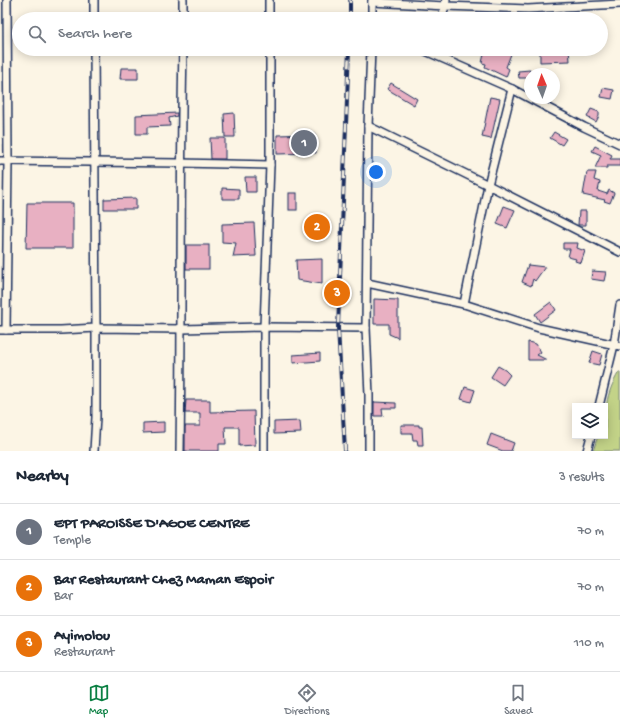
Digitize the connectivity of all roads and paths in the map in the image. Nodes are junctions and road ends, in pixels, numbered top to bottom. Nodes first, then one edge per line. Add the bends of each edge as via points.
1 (7, 0) edge
2 (94, 0) edge
3 (183, 0) edge
4 (269, 0) edge
5 (530, 0) edge
6 (372, 1) edge
7 (446, 3) edge
8 (620, 4) edge
9 (528, 9) junction
10 (94, 12) edge
11 (183, 12) edge
12 (269, 12) edge
13 (372, 12) edge
14 (94, 56) edge
15 (182, 56) edge
16 (270, 56) edge
17 (371, 56) edge
18 (444, 56) edge
19 (512, 89) junction
20 (368, 126) junction
21 (620, 144) edge
22 (0, 161) edge
23 (8, 162) junction
24 (95, 163) junction
25 (180, 163) junction
26 (270, 165) junction
27 (488, 185) junction
28 (620, 252) edge
29 (367, 283) junction
30 (464, 304) junction
31 (620, 305) edge
32 (264, 327) junction
33 (96, 328) junction
34 (366, 328) junction
35 (182, 329) junction
36 (3, 330) edge
37 (617, 346) edge
38 (600, 403) edge
39 (590, 439) edge
40 (94, 451) edge
41 (180, 451) edge
42 (264, 451) edge
43 (369, 451) edge
44 (587, 451) edge

1 - 23 street
2 - 10 street
3 - 11 street
4 - 12 street
5 - 9 street
6 - 7 street
6 - 13 street
7 - 9 street
8 - 9 street
14 - 24 street
15 - 25 street
16 - 26 street
17 - 20 street
18 - 19 street
19 - 21 street
19 - 27 street
20 - 27 street
20 - 29 street
22 - 23 street
23 - 24 street
23 - 36 street
24 - 25 street
24 - 33 street
25 - 26 street
25 - 35 street
26 - 32 street
27 - 28 street
27 - 30 street
29 - 30 street
29 - 34 street
30 - 37 street via 539,328
31 - 37 street
32 - 34 street
32 - 35 street
32 - 42 street
33 - 35 street
33 - 36 street
33 - 40 street
34 - 43 street
35 - 41 street
37 - 38 street
39 - 44 street

